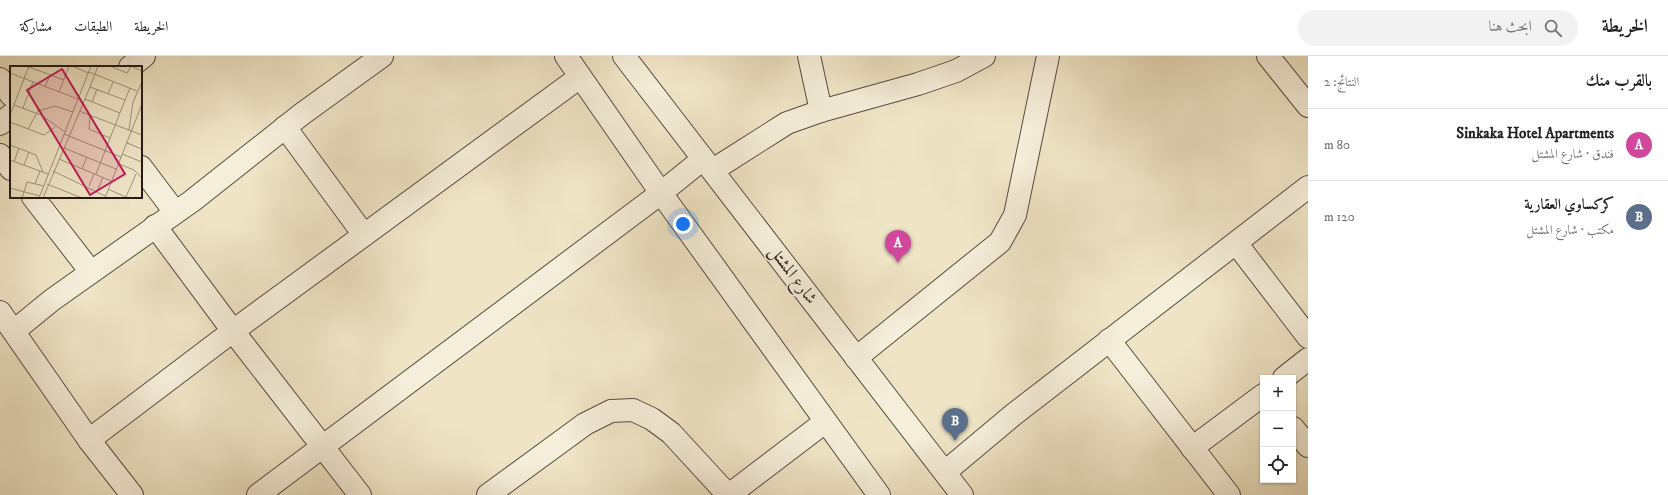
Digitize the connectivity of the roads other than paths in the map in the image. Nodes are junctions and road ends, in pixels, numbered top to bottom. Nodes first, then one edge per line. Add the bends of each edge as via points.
1 (144, 56) edge
2 (382, 56) edge
3 (566, 56) edge
4 (624, 56) edge
5 (809, 56) edge
6 (984, 56) edge
7 (1048, 56) edge
8 (1268, 56) edge
9 (131, 66) edge
10 (580, 77) junction
11 (0, 79) edge
12 (10, 94) edge
13 (1308, 106) edge
14 (821, 111) junction
15 (10, 116) edge
16 (0, 124) edge
17 (285, 127) junction
18 (0, 155) edge
19 (708, 165) junction
20 (10, 168) edge
21 (142, 168) edge
22 (1308, 187) edge
23 (661, 193) junction
24 (38, 199) edge
25 (175, 212) junction
26 (155, 226) junction
27 (364, 234) junction
28 (1236, 243) junction
29 (91, 272) junction
30 (0, 312) edge
31 (14, 331) junction
32 (233, 331) junction
33 (1308, 337) edge
34 (1109, 340) junction
35 (856, 358) junction
36 (1308, 359) edge
37 (1288, 375) edge
38 (1260, 397) edge
39 (825, 422) junction
40 (1296, 432) edge
41 (90, 440) junction
42 (1308, 446) edge
43 (323, 447) junction
44 (1192, 448) junction
45 (945, 472) junction
46 (129, 494) edge
47 (258, 495) edge
48 (360, 495) edge
49 (488, 495) edge
50 (728, 495) edge
51 (879, 495) edge
52 (962, 495) edge
53 (1229, 495) edge

1 - 9 street
2 - 17 street
3 - 10 street
4 - 19 street, شارع المشتل
5 - 14 street
6 - 14 street via 956,71 924,82
7 - 35 street via 1015,215 1007,232 1000,242
8 - 13 street
10 - 23 street
10 - 27 street
11 - 12 street
14 - 19 street via 787,123
15 - 16 street
17 - 25 street
17 - 27 street
18 - 20 street
19 - 23 street
19 - 35 street, شارع المشتل
21 - 25 street
22 - 28 street
23 - 39 street
23 - 43 street
24 - 29 street
25 - 26 street
26 - 29 street
26 - 32 street
27 - 32 street
28 - 33 street
28 - 34 street
29 - 31 street
30 - 31 street
31 - 41 street
32 - 41 street
32 - 43 street
34 - 44 street
34 - 45 street
35 - 45 street, شارع المشتل
36 - 37 street
38 - 44 street
39 - 50 street
39 - 51 street
40 - 42 street
41 - 46 street
43 - 47 street
43 - 48 street
44 - 53 street
45 - 52 street, شارع المشتل
49 - 50 street via 584,424 611,411 633,410 652,419 671,433

